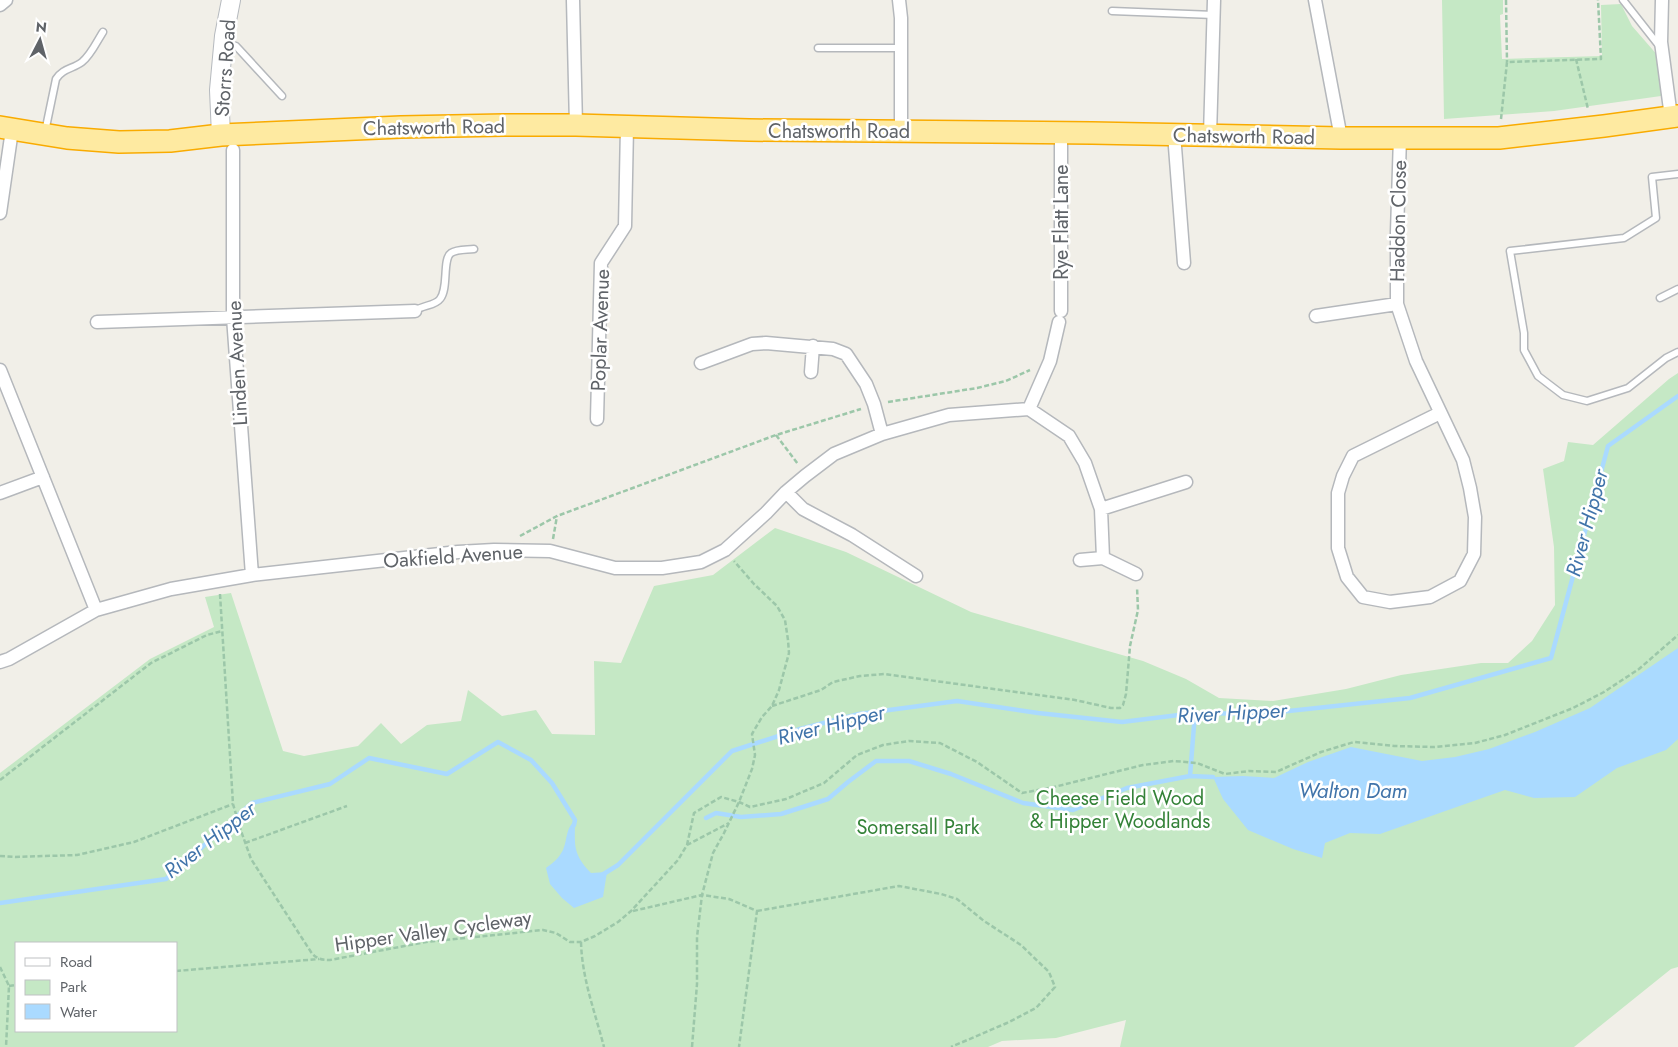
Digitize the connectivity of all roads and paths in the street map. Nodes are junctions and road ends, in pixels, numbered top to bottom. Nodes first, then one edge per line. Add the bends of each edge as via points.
1 (6, 0) edge
2 (231, 0) edge
3 (573, 0) edge
4 (898, 0) edge
5 (1214, 0) edge
6 (1315, 0) edge
7 (1506, 0) edge
8 (1598, 0) edge
9 (1623, 0) edge
10 (1662, 0) edge
11 (0, 5) edge
12 (1112, 11) dead end
13 (1214, 15) junction
14 (102, 32) dead end
15 (223, 45) junction
16 (818, 48) dead end
17 (901, 48) junction
18 (1662, 50) junction
19 (1576, 59) junction
20 (1507, 62) junction
21 (282, 96) dead end
22 (1674, 116) edge
23 (576, 125) junction
24 (626, 127) junction
25 (6, 128) edge
26 (1592, 128) junction
27 (901, 131) junction
28 (1061, 132) junction
29 (1174, 134) junction
30 (45, 135) junction
31 (1210, 135) junction
32 (1341, 138) junction
33 (1400, 138) junction
34 (1499, 138) junction
35 (227, 143) junction
36 (1678, 174) edge
37 (0, 213) edge
38 (474, 250) dead end
39 (1184, 263) dead end
40 (1678, 289) edge
41 (1660, 298) dead end
42 (1397, 304) junction
43 (415, 311) joint
44 (1316, 316) dead end
45 (233, 317) junction
46 (97, 322) dead end
47 (813, 346) junction
48 (1678, 352) edge
49 (1050, 361) junction
50 (701, 363) dead end
51 (0, 370) edge
52 (811, 372) dead end
53 (874, 404) junction
54 (1029, 408) junction
55 (1440, 413) junction
56 (597, 419) dead end
57 (882, 434) junction
58 (776, 435) junction
59 (796, 459) dead end
60 (42, 478) junction
61 (1186, 482) dead end
62 (786, 492) junction
63 (0, 493) edge
64 (1101, 509) junction
65 (557, 516) junction
66 (494, 550) junction
67 (725, 550) junction
68 (550, 552) junction
69 (1103, 558) junction
70 (1080, 560) dead end
71 (1136, 574) joint
72 (252, 575) junction
73 (916, 576) dead end
74 (220, 582) junction
75 (96, 610) junction
76 (222, 631) junction
77 (1678, 635) edge
78 (4, 661) edge
79 (0, 671) edge
80 (772, 706) junction
81 (0, 780) edge
82 (739, 802) junction
83 (233, 804) junction
84 (347, 806) dead end
85 (729, 822) junction
86 (245, 843) junction
87 (687, 845) junction
88 (0, 856) edge
89 (702, 895) junction
90 (631, 911) junction
91 (757, 911) junction
92 (581, 942) junction
93 (320, 959) junction
94 (0, 966) edge
95 (178, 972) edge
96 (15, 985) edge
97 (9, 986) junction
98 (6, 1047) edge
99 (604, 1047) edge
100 (692, 1047) edge
101 (739, 1047) edge
102 (951, 1047) edge

1 - 11 street
2 - 15 main road, Storrs Road
3 - 23 street
4 - 17 street
5 - 13 street
6 - 32 street
7 - 20 path
8 - 19 path via 1600,59
9 - 18 lane
10 - 18 street
12 - 13 lane
13 - 31 street
14 - 30 lane via 83,61 63,71 56,79
15 - 21 lane via 236,46
15 - 35 main road, Storrs Road via 220,90
16 - 17 lane
17 - 27 street
18 - 22 street
19 - 20 path
19 - 26 path
20 - 34 path
22 - 26 highway, Chatsworth Road
23 - 24 highway, Chatsworth Road
23 - 35 highway, Chatsworth Road via 401,126
24 - 27 highway, Chatsworth Road
24 - 56 street, Poplar Avenue via 625,226 601,263
25 - 30 highway, Chatsworth Road
25 - 37 street
26 - 34 highway, Chatsworth Road
27 - 28 highway, Chatsworth Road
28 - 29 highway, Chatsworth Road
28 - 49 street, Rye Flatt Lane via 1060,317
29 - 31 highway, Chatsworth Road
29 - 39 street
30 - 35 highway, Chatsworth Road via 119,142 179,140
31 - 32 highway, Chatsworth Road
32 - 33 highway, Chatsworth Road
33 - 34 highway, Chatsworth Road
33 - 42 street, Haddon Close
35 - 45 street, Linden Avenue
36 - 48 lane via 1652,177 1656,218 1624,238 1510,251 1524,350 1538,376 1563,396 1587,400 1628,388
38 - 43 lane via 459,250 448,255 445,288 440,299
40 - 41 lane
42 - 44 street, Haddon Close
42 - 55 street, Haddon Close via 1416,361
43 - 45 street
45 - 46 street
45 - 72 street, Linden Avenue
47 - 50 street via 752,344
47 - 52 street
47 - 53 street via 846,354 866,384
49 - 53 path via 1006,381
49 - 54 street, Rye Flatt Lane
51 - 60 street
53 - 57 street
53 - 58 path
54 - 57 street, Oakfield Avenue via 949,415
54 - 64 street via 1069,436
55 - 55 street, Haddon Close via 1463,460 1470,488 1475,517 1474,554 1460,581 1430,597 1390,602 1363,597 1347,577 1338,548 1338,493 1343,476 1353,456
57 - 62 street, Oakfield Avenue via 834,454
58 - 59 path
58 - 65 path
60 - 63 street
60 - 75 street
61 - 64 street
62 - 67 street, Oakfield Avenue
62 - 73 street via 803,509 852,535
64 - 69 street
65 - 66 path
65 - 68 path
66 - 68 street, Oakfield Avenue
66 - 72 street, Oakfield Avenue
67 - 68 street, Oakfield Avenue via 701,562 662,568 615,568
67 - 80 path via 777,606 785,620 789,653
69 - 70 street
69 - 71 street
71 - 80 path via 1138,610 1130,646 1124,705 1120,708 884,674 834,682 821,690
72 - 74 street, Oakfield Avenue
74 - 75 street, Oakfield Avenue via 171,589
74 - 76 path, Hipper Valley Cycleway
75 - 78 street, Oakfield Avenue
76 - 81 path via 207,635 151,663
76 - 83 path, Hipper Valley Cycleway
77 - 82 path via 1639,669 1604,692 1572,708 1497,737 1475,742 1434,747 1354,742 1321,752 1276,772 1225,774 1197,763 1174,761 1022,793 978,762 940,743 909,741 856,754 824,783 786,798 750,807
78 - 79 street
80 - 82 path via 752,734 755,755
82 - 85 path
82 - 87 path via 721,797 694,813
83 - 86 path, Hipper Valley Cycleway
83 - 88 path via 134,842 77,855
84 - 86 path
85 - 87 path
85 - 89 path via 712,853
86 - 93 path, Hipper Valley Cycleway via 251,859 281,907 314,956
87 - 90 path via 678,860
89 - 90 path
89 - 91 path via 729,899
89 - 100 path
90 - 92 path
91 - 101 path
91 - 102 path via 900,886 957,899 1021,945 1049,972 1055,987 1036,1008
92 - 93 path, Hipper Valley Cycleway via 570,942 556,933 543,930 426,942 330,960
92 - 99 path via 581,961
93 - 95 path
94 - 97 path
96 - 97 path
97 - 98 path

